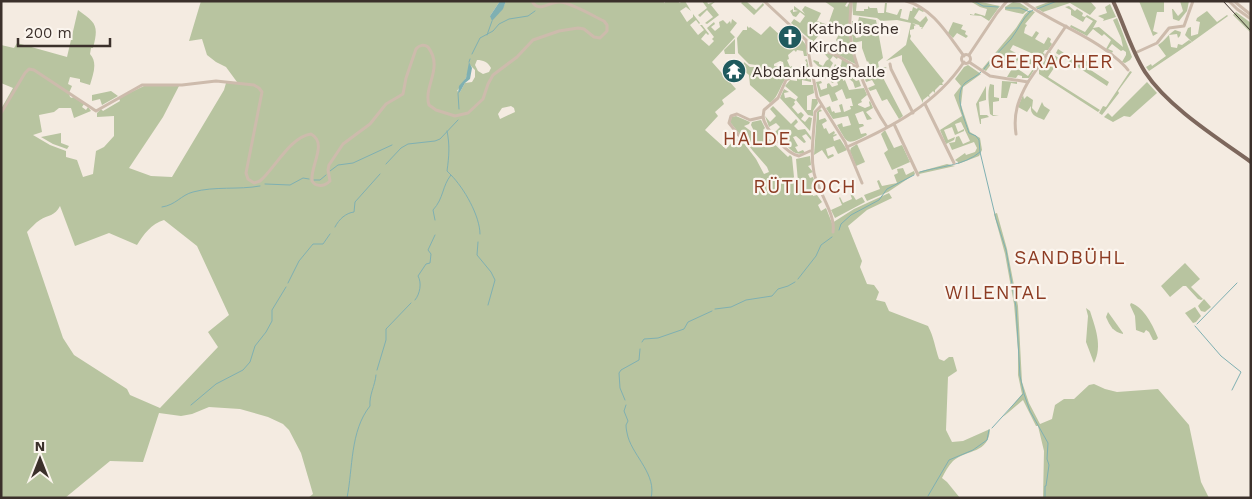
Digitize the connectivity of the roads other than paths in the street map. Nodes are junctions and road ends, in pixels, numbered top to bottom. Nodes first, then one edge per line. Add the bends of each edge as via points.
1 (532, 1) edge
2 (764, 1) edge
3 (851, 1) edge
4 (906, 1) edge
5 (1007, 1) edge
6 (1023, 1) edge
7 (1113, 1) edge
8 (1193, 1) edge
9 (1229, 1) edge
10 (1234, 1) edge
11 (1251, 15) edge
12 (1251, 19) edge
13 (1066, 26) junction
14 (808, 44) junction
15 (1135, 53) junction
16 (964, 56) junction
17 (969, 56) junction
18 (964, 62) junction
19 (970, 62) junction
20 (890, 64) dead end
21 (859, 69) junction
22 (1128, 70) dead end
23 (812, 74) junction
24 (1028, 82) junction
25 (925, 104) junction
26 (821, 106) junction
27 (1, 113) edge
28 (913, 113) junction
29 (763, 117) junction
30 (894, 124) junction
31 (887, 127) junction
32 (1016, 134) dead end
33 (741, 138) dead end
34 (847, 148) junction
35 (810, 152) junction
36 (1251, 162) edge
37 (954, 163) dead end
38 (918, 175) dead end
39 (862, 184) dead end
40 (833, 232) dead end

1 - 27 street via 540,8 555,2 568,4 604,21 607,31 598,38 584,29 568,28 533,40 491,78 481,102 460,116 429,105 428,96 434,76 433,58 428,47 419,46 404,92 386,104 370,124 343,144 329,165 330,181 322,186 312,181 319,146 317,138 311,134 290,146 260,181 254,183 248,179 246,173 262,92 254,85 216,81 142,85 94,111 30,69 25,72
2 - 14 street
3 - 21 street via 850,32
4 - 16 street via 931,14
5 - 17 street
6 - 13 street
7 - 15 main road
8 - 15 street via 1184,26 1169,28 1157,44
9 - 12 street
10 - 11 street
13 - 22 street via 1099,45
13 - 24 street
14 - 21 street
14 - 23 street
15 - 36 main road via 1164,95
16 - 17 street
16 - 18 street
17 - 19 street
18 - 19 street
18 - 25 street via 946,86
19 - 24 street via 994,77
20 - 28 street
21 - 31 street via 874,106
23 - 26 street
23 - 29 street via 796,75 786,80 778,98 764,110
24 - 32 street via 1015,110
25 - 28 street
25 - 37 street
26 - 34 street
26 - 35 street via 815,112
28 - 30 street
29 - 33 street via 750,120 737,114 731,116 729,123
29 - 35 street via 767,128 789,152 799,156
30 - 31 street
30 - 38 street
31 - 34 street
34 - 39 street
35 - 40 street via 817,186 834,221

